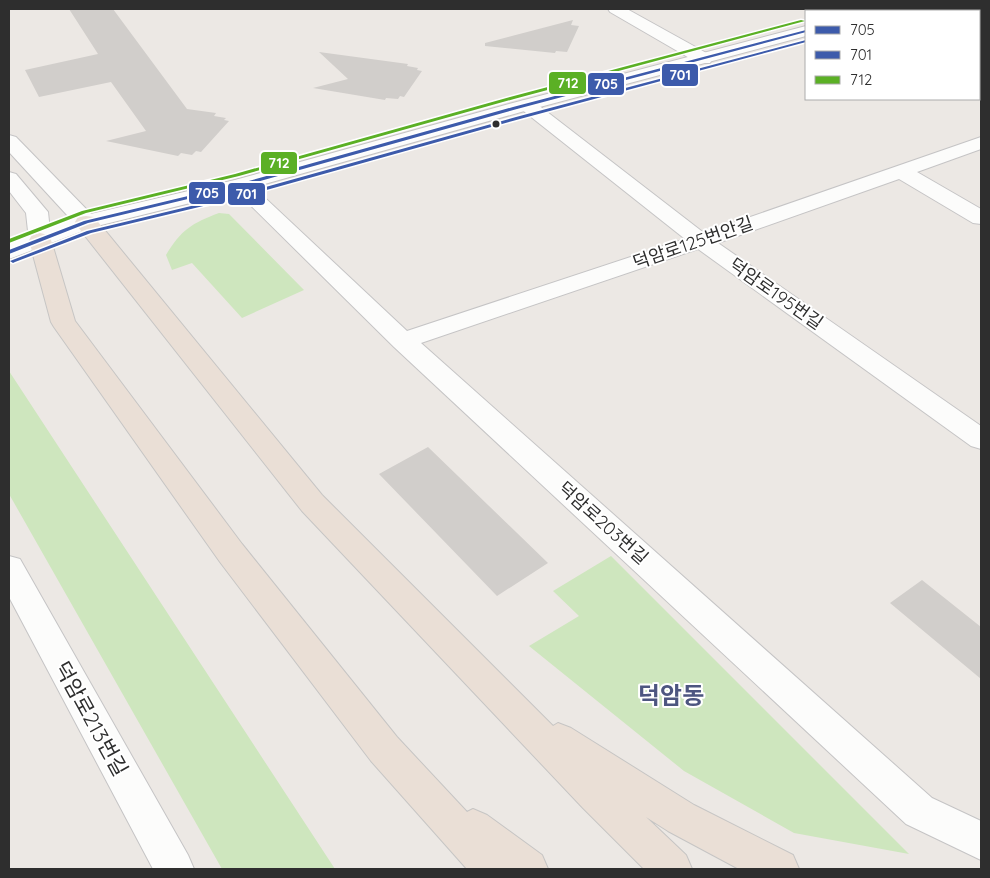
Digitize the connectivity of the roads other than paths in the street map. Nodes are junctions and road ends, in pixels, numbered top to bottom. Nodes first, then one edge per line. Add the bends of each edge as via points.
1 (616, 9) edge
2 (805, 30) edge
3 (704, 59) junction
4 (527, 105) junction
5 (9, 141) edge
6 (981, 143) edge
7 (902, 172) junction
8 (9, 178) edge
9 (240, 185) junction
10 (981, 218) edge
11 (86, 222) junction
12 (40, 240) junction
13 (701, 241) junction
14 (9, 252) edge
15 (403, 341) junction
16 (981, 439) edge
17 (9, 568) edge
18 (508, 704) junction
19 (384, 749) junction
20 (980, 841) edge
21 (174, 869) edge
22 (493, 869) edge
23 (528, 869) edge
24 (672, 869) edge
25 (779, 869) edge

1 - 3 street
2 - 3 street
3 - 4 street
4 - 9 street
4 - 13 street, 덕암로195번길
5 - 11 street
6 - 7 street, 덕암로125번안길
7 - 10 street
7 - 13 street, 덕암로125번안길
8 - 12 street via 37,212
9 - 11 street
9 - 15 street, 덕암로203번길
11 - 12 street
11 - 18 highway via 312,503
12 - 14 street
12 - 19 highway via 63,322 231,553
13 - 15 street, 덕암로125번안길
13 - 16 street, 덕암로195번길
15 - 20 street, 덕암로203번길 via 920,811
17 - 21 street, 덕암로213번길
18 - 24 highway
18 - 25 highway via 561,742 681,818
19 - 22 highway
19 - 23 highway via 482,837

